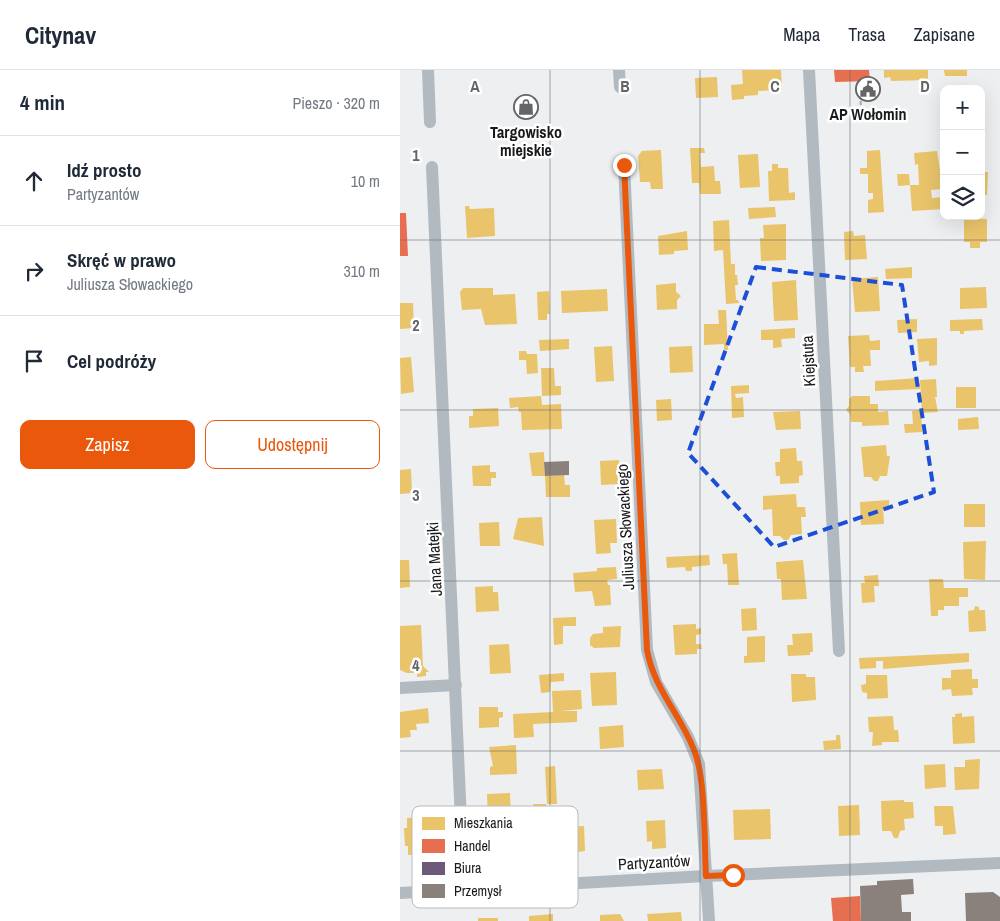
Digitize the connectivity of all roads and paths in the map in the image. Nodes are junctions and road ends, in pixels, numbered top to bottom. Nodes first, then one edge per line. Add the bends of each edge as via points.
1 (428, 70) edge
2 (620, 70) edge
3 (809, 70) edge
4 (860, 85) dead end
5 (620, 87) dead end
6 (862, 111) dead end
7 (430, 122) dead end
8 (624, 165) dead end
9 (432, 167) dead end
10 (839, 651) dead end
11 (456, 685) junction
12 (400, 688) edge
13 (461, 806) edge
14 (1000, 863) edge
15 (706, 876) junction
16 (578, 883) edge
17 (709, 921) edge

1 - 7 street
2 - 5 street
3 - 10 street, Kiejstuta
4 - 6 path
8 - 15 street, Juliusza Słowackiego via 647,650 656,682 688,737 699,764
9 - 11 street, Jana Matejki
11 - 12 street
11 - 13 street, Jana Matejki
14 - 15 street, Partyzantów
15 - 16 street, Partyzantów
15 - 17 street, Juliusza Słowackiego

